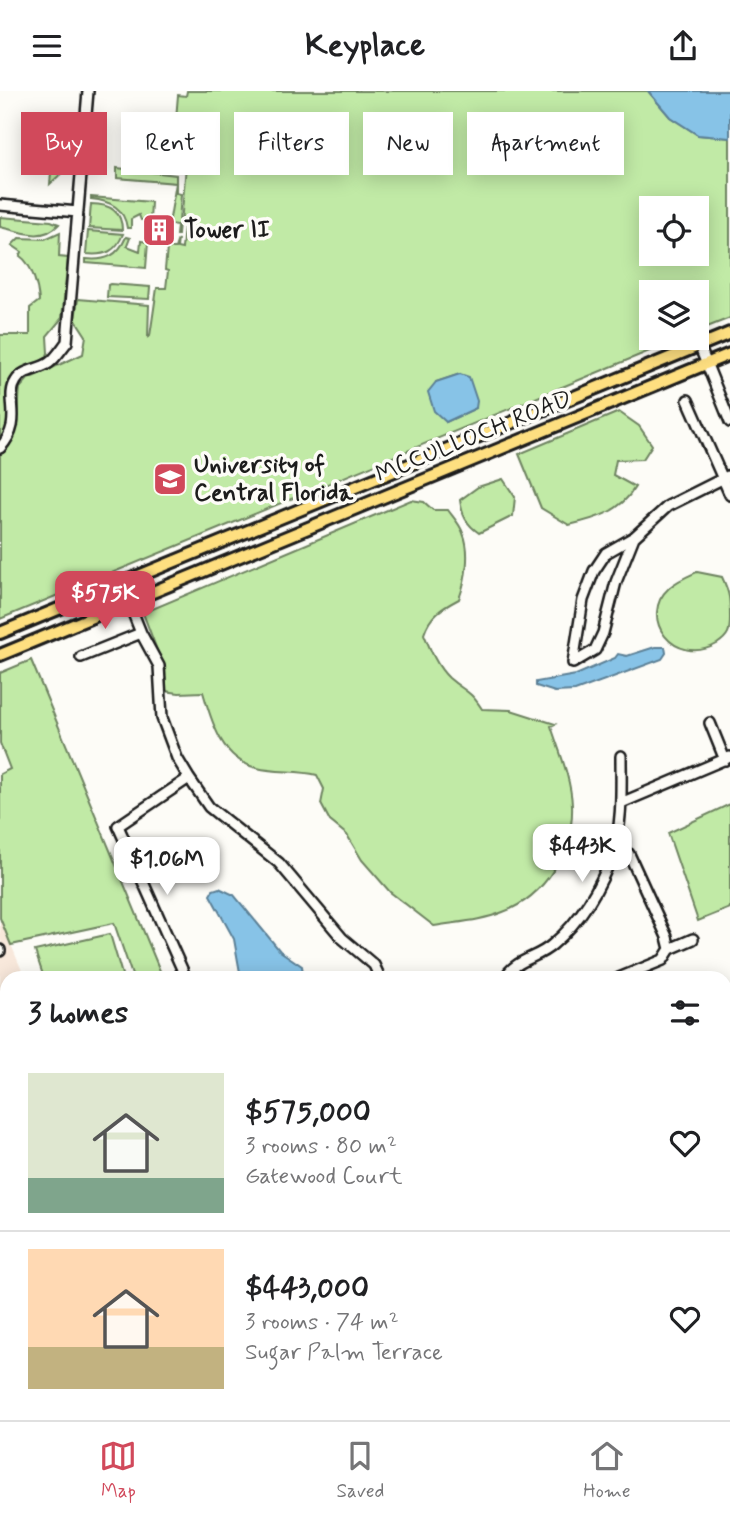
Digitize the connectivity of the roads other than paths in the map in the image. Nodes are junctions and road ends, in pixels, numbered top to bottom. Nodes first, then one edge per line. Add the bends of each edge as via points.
1 (88, 91) edge
2 (0, 205) edge
3 (78, 212) junction
4 (730, 333) edge
5 (709, 341) edge
6 (687, 350) edge
7 (701, 350) edge
8 (730, 354) edge
9 (706, 364) junction
10 (688, 400) dead end
11 (730, 422) edge
12 (0, 448) edge
13 (726, 477) edge
14 (730, 495) edge
15 (634, 537) junction
16 (121, 583) junction
17 (129, 602) junction
18 (0, 633) edge
19 (141, 633) junction
20 (0, 655) edge
21 (81, 657) dead end
22 (710, 723) dead end
23 (621, 756) dead end
24 (727, 758) edge
25 (189, 778) junction
26 (621, 803) junction
27 (613, 851) junction
28 (693, 939) dead end
29 (670, 949) junction
30 (184, 971) edge
31 (377, 971) edge
32 (511, 971) edge
33 (636, 971) edge

1 - 3 street
2 - 3 street
3 - 12 street via 67,342 50,362 16,380 12,430
4 - 5 main road, MCCULLOCH ROAD
6 - 16 main road, MCCULLOCH ROAD
7 - 9 street
8 - 9 main road, MCCULLOCH ROAD
9 - 11 street
9 - 17 main road, MCCULLOCH ROAD
10 - 13 street
13 - 14 street
13 - 15 street via 668,506
15 - 15 street via 595,650 573,663 583,600 594,571 606,553
16 - 17 street
16 - 18 main road, MCCULLOCH ROAD
17 - 19 street
17 - 20 main road, MCCULLOCH ROAD
19 - 21 street
19 - 25 street via 159,666 162,717
22 - 24 street
23 - 26 street
24 - 26 street
25 - 30 street via 118,826
25 - 31 street via 209,807 279,863 342,938
26 - 27 street
27 - 29 street via 629,854
27 - 32 street via 592,898 564,935
28 - 29 street
29 - 33 street via 663,960

